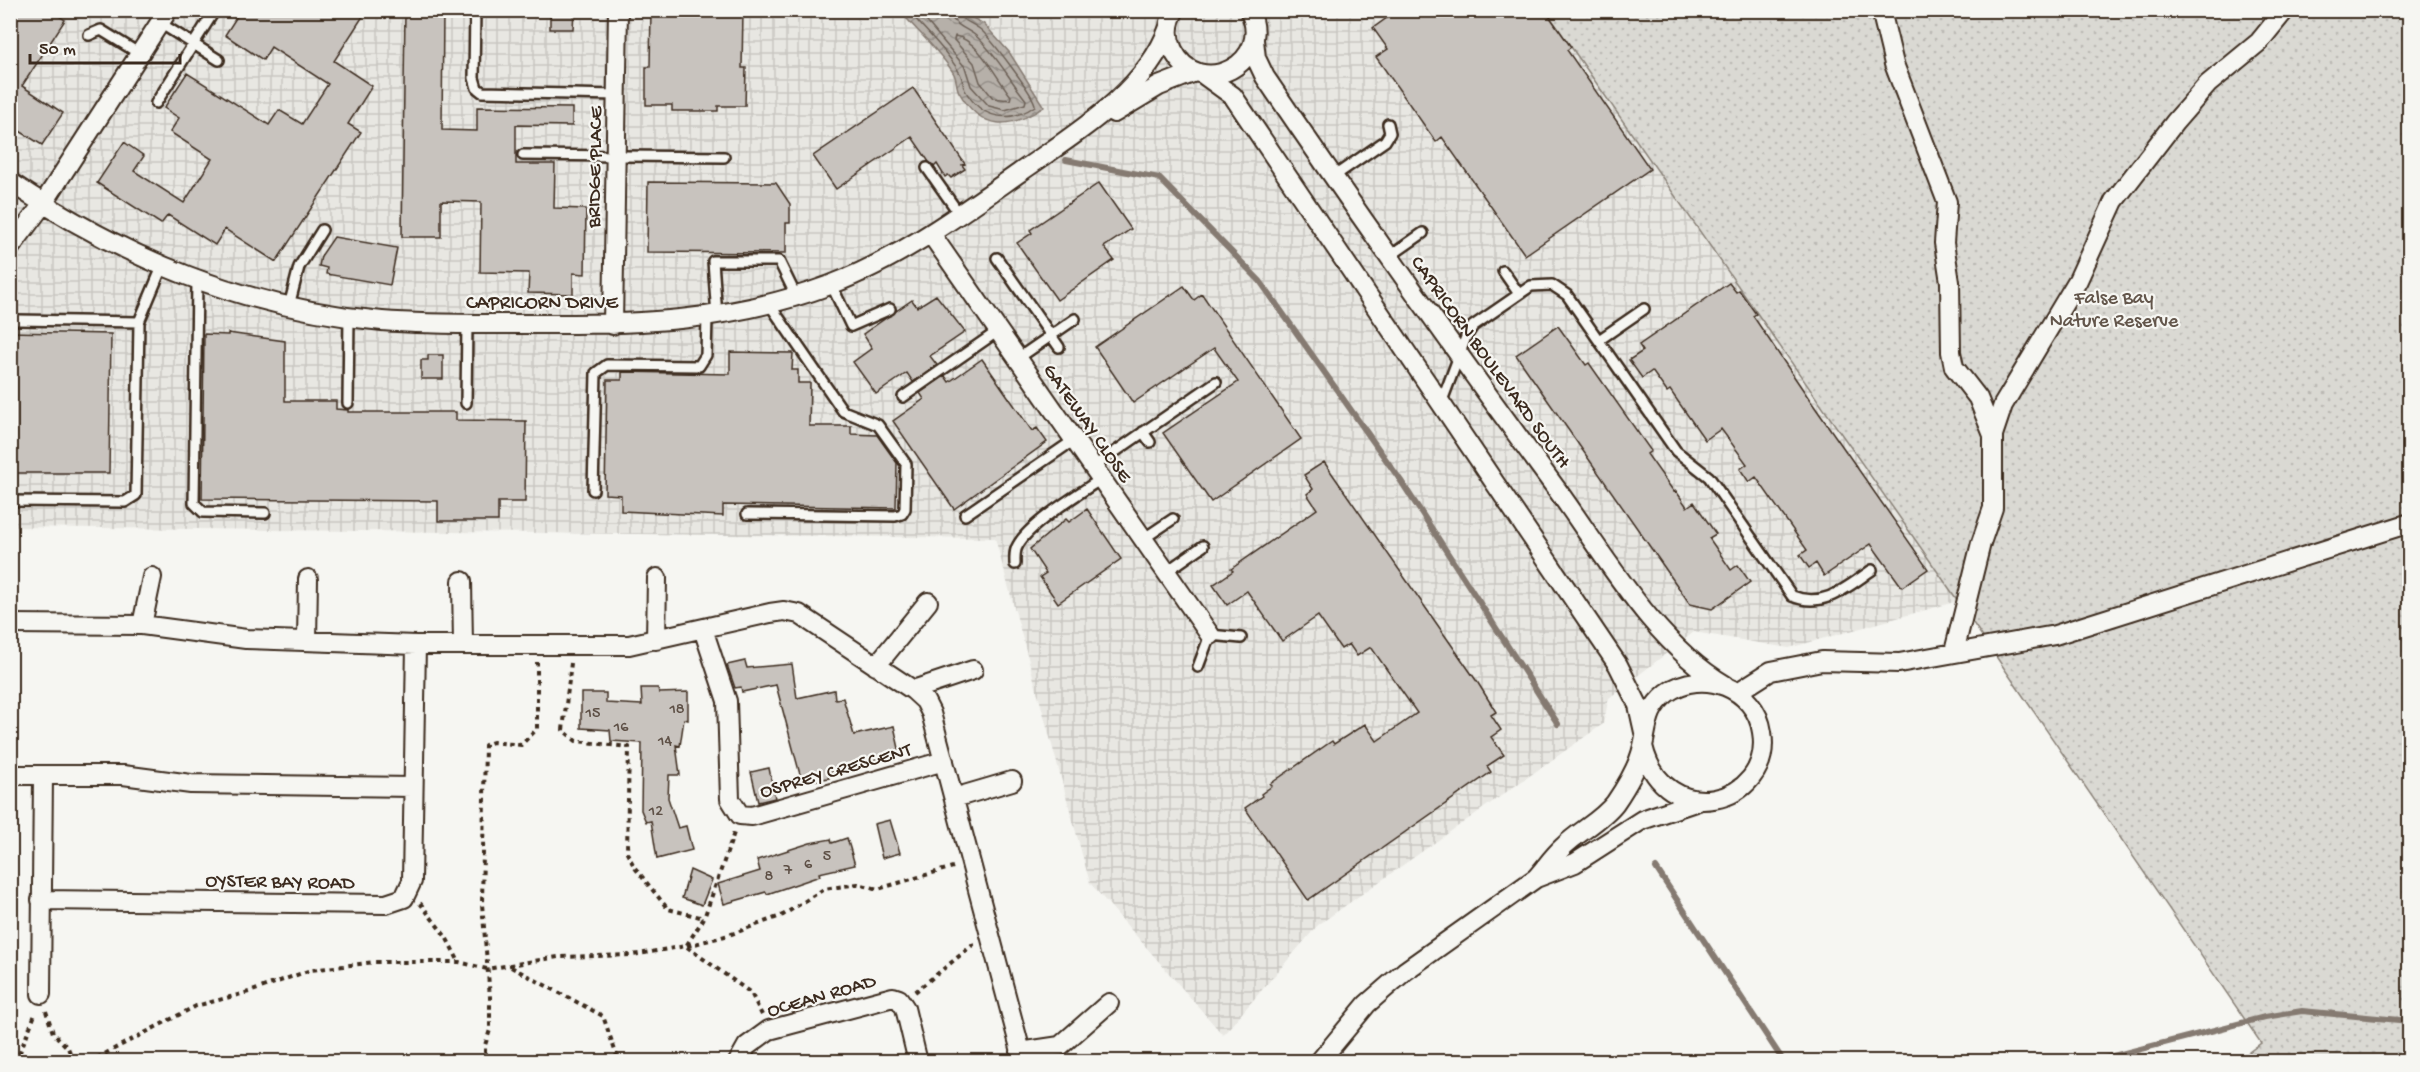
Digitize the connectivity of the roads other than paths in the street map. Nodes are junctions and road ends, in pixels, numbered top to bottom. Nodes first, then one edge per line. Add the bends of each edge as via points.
1 (215, 10) edge
2 (475, 10) edge
3 (618, 10) edge
4 (1249, 10) edge
5 (1265, 10) edge
6 (1881, 10) edge
7 (2285, 10) edge
8 (164, 17) edge
9 (1172, 19) edge
10 (1254, 34) junction
11 (89, 35) dead end
12 (194, 44) junction
13 (140, 54) junction
14 (219, 60) dead end
15 (1200, 73) junction
16 (617, 95) junction
17 (156, 103) dead end
18 (1388, 124) dead end
19 (1059, 145) junction
20 (523, 155) dead end
21 (616, 156) junction
22 (724, 157) dead end
23 (927, 168) dead end
24 (1333, 177) junction
25 (10, 182) edge
26 (43, 204) junction
27 (960, 215) junction
28 (322, 230) dead end
29 (1423, 233) dead end
30 (931, 234) junction
31 (10, 248) edge
32 (1390, 256) junction
33 (997, 258) dead end
34 (162, 267) junction
35 (1503, 271) dead end
36 (197, 281) junction
37 (831, 285) junction
38 (1519, 294) junction
39 (796, 296) junction
40 (770, 305) junction
41 (289, 306) junction
42 (890, 309) dead end
43 (1644, 309) dead end
44 (350, 317) junction
45 (712, 317) junction
46 (1075, 319) dead end
47 (17, 320) dead end
48 (139, 322) junction
49 (467, 323) junction
50 (614, 325) junction
51 (998, 331) junction
52 (1051, 335) junction
53 (1599, 340) junction
54 (1059, 347) dead end
55 (1460, 353) junction
56 (1017, 358) junction
57 (1216, 382) dead end
58 (903, 397) dead end
59 (1442, 401) junction
60 (348, 403) dead end
61 (466, 403) dead end
62 (1143, 432) junction
63 (1992, 435) junction
64 (1074, 440) junction
65 (1150, 442) dead end
66 (1097, 473) junction
67 (593, 490) dead end
68 (10, 501) edge
69 (265, 513) dead end
70 (747, 514) dead end
71 (965, 515) dead end
72 (1173, 519) dead end
73 (2409, 523) edge
74 (1143, 539) junction
75 (1203, 546) dead end
76 (1015, 564) dead end
77 (1872, 570) dead end
78 (1166, 572) junction
79 (152, 577) dead end
80 (657, 578) dead end
81 (308, 579) dead end
82 (462, 581) dead end
83 (928, 602) dead end
84 (10, 624) edge
85 (142, 625) junction
86 (703, 629) junction
87 (1210, 635) junction
88 (1240, 638) dead end
89 (656, 640) junction
90 (307, 641) junction
91 (416, 645) junction
92 (463, 645) junction
93 (1954, 652) junction
94 (876, 666) junction
95 (1198, 667) dead end
96 (973, 670) dead end
97 (1731, 689) junction
98 (913, 690) junction
99 (1644, 739) junction
100 (944, 761) junction
101 (10, 775) edge
102 (43, 776) junction
103 (1012, 781) dead end
104 (413, 787) junction
105 (954, 798) junction
106 (1700, 800) junction
107 (1536, 878) junction
108 (42, 900) junction
109 (41, 994) road end
110 (1109, 1003) dead end
111 (1020, 1057) edge
112 (738, 1062) edge
113 (918, 1062) edge
114 (1319, 1062) edge

1 - 12 lane
2 - 16 lane via 474,78 482,92
3 - 16 street, BRIDGE PLACE
4 - 10 street, CAPRICORN BOULEVARD SOUTH
5 - 10 street, CAPRICORN DRIVE
6 - 63 street via 1894,64 1947,202 1944,243 1954,367 1978,398
7 - 63 street via 2259,42 2208,84 2114,201 2078,280 2003,405
8 - 12 lane
8 - 13 street
9 - 15 street via 1170,45 1174,54
9 - 19 street, CAPRICORN DRIVE via 1158,53 1129,90
10 - 15 street, CAPRICORN DRIVE via 1245,60 1236,67 1215,75
10 - 24 street, CAPRICORN BOULEVARD SOUTH via 1260,69
11 - 13 lane via 101,30
12 - 14 lane
12 - 17 lane
13 - 26 street
15 - 19 street, CAPRICORN DRIVE via 1159,87
15 - 59 street via 1233,96
16 - 21 street, BRIDGE PLACE
18 - 24 lane via 1390,133 1385,141
19 - 27 street, CAPRICORN DRIVE
20 - 21 lane
21 - 22 lane
21 - 50 street, BRIDGE PLACE
23 - 27 lane
24 - 32 street, CAPRICORN BOULEVARD SOUTH
25 - 26 street, CAPRICORN DRIVE
26 - 31 street
26 - 34 street, CAPRICORN DRIVE
27 - 30 street, CAPRICORN DRIVE
28 - 41 lane via 299,267
29 - 32 lane
30 - 37 street, CAPRICORN DRIVE
30 - 51 street, GATEWAY CLOSE
32 - 55 street, CAPRICORN BOULEVARD SOUTH
33 - 52 lane
34 - 36 street, CAPRICORN DRIVE
34 - 48 lane
35 - 38 lane
36 - 41 street, CAPRICORN DRIVE
36 - 69 lane via 194,503 203,512
37 - 39 street, CAPRICORN DRIVE
37 - 42 lane via 851,327
38 - 53 lane via 1545,283 1560,288
38 - 55 lane via 1473,326
39 - 40 street, CAPRICORN DRIVE
39 - 45 lane via 779,261 713,261
40 - 45 street, CAPRICORN DRIVE
40 - 70 lane via 843,411 878,424 906,464 905,508 895,516
41 - 44 street, CAPRICORN DRIVE
43 - 53 lane
44 - 49 street, CAPRICORN DRIVE
44 - 60 lane
45 - 50 street, CAPRICORN DRIVE
45 - 67 lane via 706,355 699,366 607,365 596,373
46 - 52 lane
47 - 48 lane
48 - 68 lane via 134,498 125,502
49 - 50 street, CAPRICORN DRIVE
49 - 61 lane
51 - 56 street, GATEWAY CLOSE
51 - 58 lane
52 - 54 lane
52 - 56 lane
53 - 77 lane via 1676,451 1709,477 1792,596 1807,600 1829,598
55 - 59 lane
55 - 97 street, CAPRICORN BOULEVARD SOUTH via 1650,617 1691,663
56 - 64 street, GATEWAY CLOSE
57 - 62 lane
59 - 99 street via 1618,664 1638,705
62 - 65 lane
62 - 66 lane via 1123,441
63 - 93 street via 1993,508
64 - 66 street, GATEWAY CLOSE
64 - 71 lane
66 - 74 street, GATEWAY CLOSE
66 - 76 lane via 1021,540
72 - 74 lane
73 - 93 street via 2055,635
74 - 78 street, GATEWAY CLOSE
75 - 78 lane
78 - 87 street, GATEWAY CLOSE
79 - 85 street
80 - 89 street
81 - 90 street
82 - 92 street
83 - 94 street
84 - 85 street
85 - 90 street via 246,639
86 - 89 street
86 - 94 street via 770,613 800,614
86 - 100 street, OSPREY CRESCENT via 726,701 730,799 740,815 752,816
87 - 88 lane
87 - 95 lane
89 - 92 street via 629,645
90 - 91 street
91 - 92 street
91 - 104 street
93 - 97 street via 1899,663 1822,661 1771,671
94 - 98 street
96 - 98 street
97 - 99 street via 1695,682 1667,693 1656,704
97 - 106 street via 1758,716 1763,746 1760,761 1736,790 1715,800
98 - 100 street via 931,713
99 - 106 street via 1647,762 1656,777 1683,797
99 - 107 street via 1613,805 1562,847
100 - 105 street
101 - 102 street
102 - 104 street via 123,775 191,784
102 - 108 street
103 - 105 street
104 - 108 street, OYSTER BAY ROAD via 412,882 409,892 395,903
105 - 111 street
106 - 107 street via 1642,820 1575,864
107 - 114 street via 1399,976 1367,1004
108 - 109 street
110 - 111 street via 1060,1046
112 - 113 street, OCEAN ROAD via 747,1046 769,1030 885,998 902,1002

